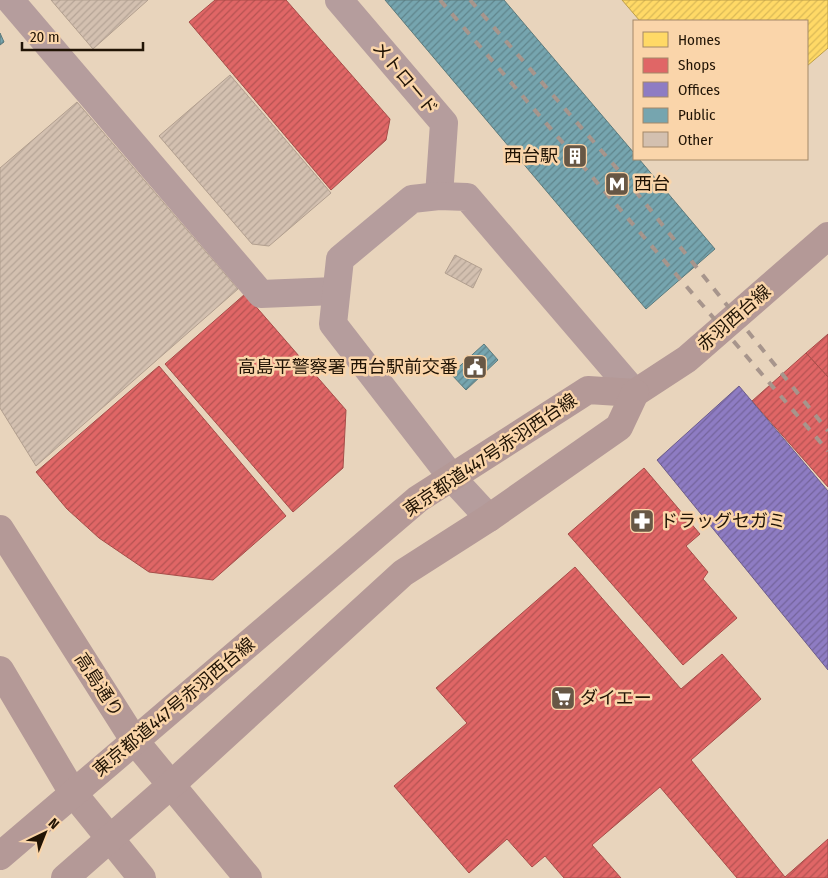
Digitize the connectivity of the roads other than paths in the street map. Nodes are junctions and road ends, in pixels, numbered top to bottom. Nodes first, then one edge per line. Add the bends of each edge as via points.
1 (10, 0) edge
2 (339, 0) edge
3 (438, 196) junction
4 (828, 236) edge
5 (335, 291) junction
6 (635, 393) junction
7 (453, 479) junction
8 (489, 518) junction
9 (0, 529) edge
10 (0, 670) edge
11 (134, 740) junction
12 (171, 785) junction
13 (73, 793) junction
14 (110, 839) junction
15 (0, 856) edge
16 (64, 878) edge
17 (142, 878) edge
18 (248, 878) edge

1 - 5 street via 261,294
2 - 3 street, メトロード via 444,123
3 - 5 street via 412,199 340,259
3 - 6 street via 467,197
4 - 6 main road, 赤羽西台線 via 687,359
5 - 7 street via 333,324
6 - 7 main road, 東京都道447号赤羽西台線 via 588,390
6 - 8 main road via 619,428
7 - 8 street
7 - 11 main road, 東京都道447号赤羽西台線 via 418,499
8 - 12 main road via 403,573
9 - 11 main road, 高島通り
10 - 13 main road
11 - 12 main road, 高島通り
11 - 13 main road, 東京都道447号赤羽西台線
12 - 14 main road
12 - 18 main road, 高島通り
13 - 14 main road
13 - 15 main road, 東京都道447号赤羽西台線
14 - 16 main road
14 - 17 main road

